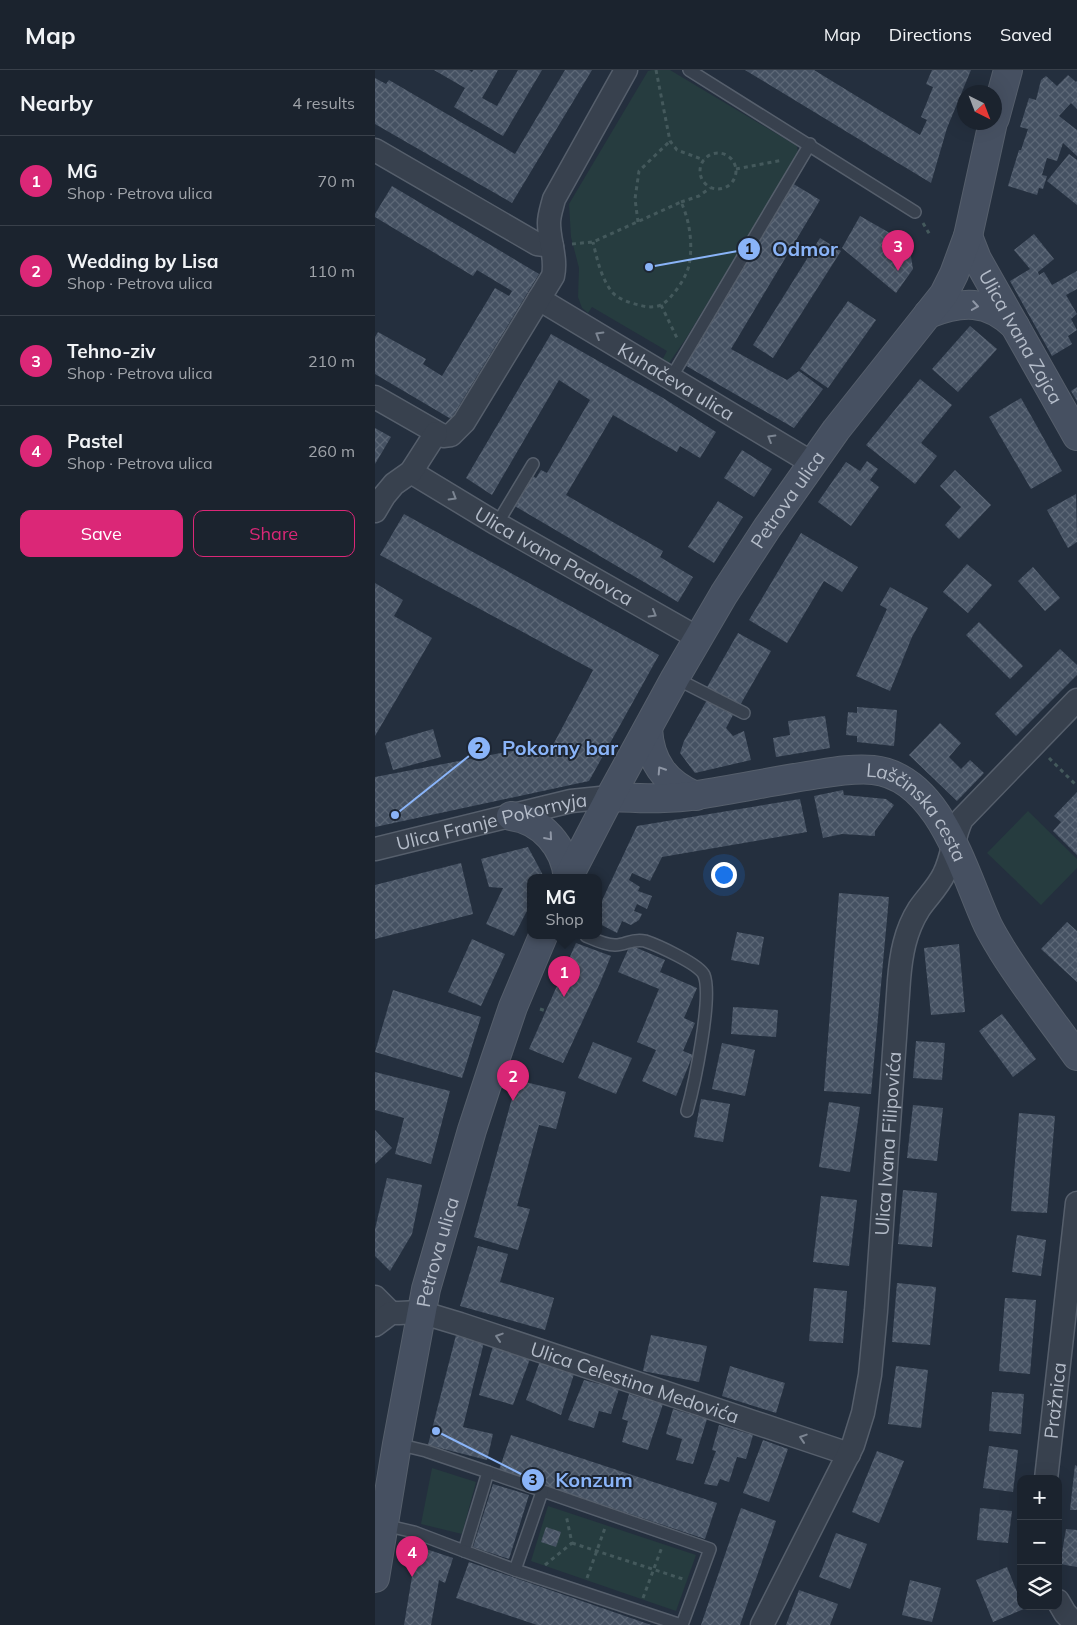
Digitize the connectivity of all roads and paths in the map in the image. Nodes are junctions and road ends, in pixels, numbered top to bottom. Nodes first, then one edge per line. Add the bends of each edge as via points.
1 (626, 70) edge
2 (656, 70) edge
3 (689, 70) edge
4 (1009, 70) edge
5 (1002, 94) edge
6 (991, 130) edge
7 (669, 141) junction
8 (809, 144) junction
9 (375, 150) edge
10 (803, 156) junction
11 (704, 160) junction
12 (736, 169) junction
13 (710, 188) junction
14 (681, 202) junction
15 (915, 212) dead end
16 (638, 222) junction
17 (968, 236) junction
18 (593, 242) junction
19 (561, 245) junction
20 (539, 299) junction
21 (661, 305) junction
22 (928, 314) junction
23 (1017, 329) junction
24 (685, 355) junction
25 (671, 378) junction
26 (375, 397) edge
27 (436, 433) junction
28 (1077, 436) edge
29 (812, 463) junction
30 (533, 464) dead end
31 (411, 472) junction
32 (375, 511) edge
33 (497, 524) junction
34 (698, 638) junction
35 (675, 678) junction
36 (1077, 700) edge
37 (744, 714) dead end
38 (648, 729) junction
39 (1053, 762) dead end
40 (1077, 786) edge
41 (695, 796) junction
42 (610, 797) junction
43 (511, 816) junction
44 (953, 844) junction
45 (375, 848) edge
46 (568, 874) edge
47 (570, 874) edge
48 (542, 939) edge
49 (594, 939) edge
50 (540, 1009) dead end
51 (547, 1011) dead end
52 (1077, 1056) edge
53 (687, 1111) dead end
54 (1077, 1203) edge
55 (375, 1297) edge
56 (420, 1312) junction
57 (383, 1319) edge
58 (397, 1444) junction
59 (849, 1454) junction
60 (488, 1472) junction
61 (1046, 1475) edge
62 (542, 1492) junction
63 (565, 1508) dead end
64 (607, 1522) dead end
65 (384, 1525) junction
66 (664, 1542) dead end
67 (572, 1543) junction
68 (464, 1551) junction
69 (597, 1551) junction
70 (540, 1568) dead end
71 (515, 1570) junction
72 (653, 1570) junction
73 (375, 1578) edge
74 (688, 1581) dead end
75 (585, 1584) dead end
76 (641, 1603) dead end
77 (1062, 1609) edge
78 (682, 1625) edge
79 (762, 1625) edge
80 (1076, 1625) edge

1 - 19 street via 554,199 549,223
2 - 7 path
3 - 8 lane
4 - 5 street
6 - 17 street, Petrova ulica
7 - 11 path via 677,150
7 - 16 path via 639,171 635,199
8 - 10 lane
8 - 15 lane
9 - 19 street via 537,244
10 - 12 path
10 - 24 lane
11 - 12 path via 710,154 723,154 733,160
11 - 13 path via 699,174
12 - 13 path via 735,178 727,187
13 - 14 path
14 - 16 path
14 - 21 path via 687,216 691,243 689,266 673,294
16 - 18 path
17 - 22 street, Petrova ulica via 949,285
17 - 23 street, Ulica Ivana Zajca via 972,250
18 - 19 path
18 - 21 path via 598,264 613,293 648,308
19 - 20 street via 553,276
25 -> 20 street, Kuhačeva ulica
20 - 27 street via 464,422 451,435
21 - 24 path
22 -> 23 street via 954,305 979,305 1003,315
22 - 29 street, Petrova ulica
23 - 28 street, Ulica Ivana Zajca
24 - 25 lane
29 -> 25 street, Kuhačeva ulica
26 - 27 street
27 - 31 street
29 - 34 street, Petrova ulica
30 - 33 lane
31 - 32 street via 394,484
31 -> 33 street, Ulica Ivana Padovca
33 -> 34 street, Ulica Ivana Padovca
34 - 35 street, Petrova ulica
35 - 37 lane
35 - 38 street, Petrova ulica
36 - 44 street, Ulica Ivana Filipovića via 967,812 956,830
41 -> 38 street via 664,776 653,756
38 - 42 street, Petrova ulica
39 - 40 path
41 - 42 street, Laščinska cesta
41 - 44 street, Laščinska cesta via 836,772 874,770 896,776 917,791 936,813
42 - 43 street, Ulica Franje Pokornyja via 571,801
42 - 47 street, Petrova ulica
43 - 45 street, Ulica Franje Pokornyja
43 -> 46 street via 529,819 551,838 563,856
44 - 52 street, Laščinska cesta via 999,944
44 - 59 street, Ulica Ivana Filipovića via 945,873 913,919 901,956 870,1375 863,1413
48 - 56 street, Petrova ulica via 513,1008 483,1096
49 - 53 lane via 616,946 631,940 644,941 691,962 703,973 707,986 703,1022
50 - 51 path
54 - 61 street, Pražnica
55 - 57 street
56 - 57 street, Ulica Celestina Medovića
56 - 58 street, Petrova ulica
59 -> 56 street, Ulica Celestina Medovića
58 - 60 lane
58 - 65 street, Petrova ulica
59 - 79 street, Ulica Ivana Filipovića
60 - 62 lane
60 - 68 lane
62 - 71 lane
62 - 78 lane via 709,1549
63 - 67 path
64 - 69 path
65 - 68 lane
65 - 73 street, Petrova ulica
66 - 72 path
67 - 69 path
67 - 70 path
68 - 71 lane
69 - 72 path
69 - 75 path
71 - 78 lane
72 - 74 path
72 - 76 path
77 - 80 street

